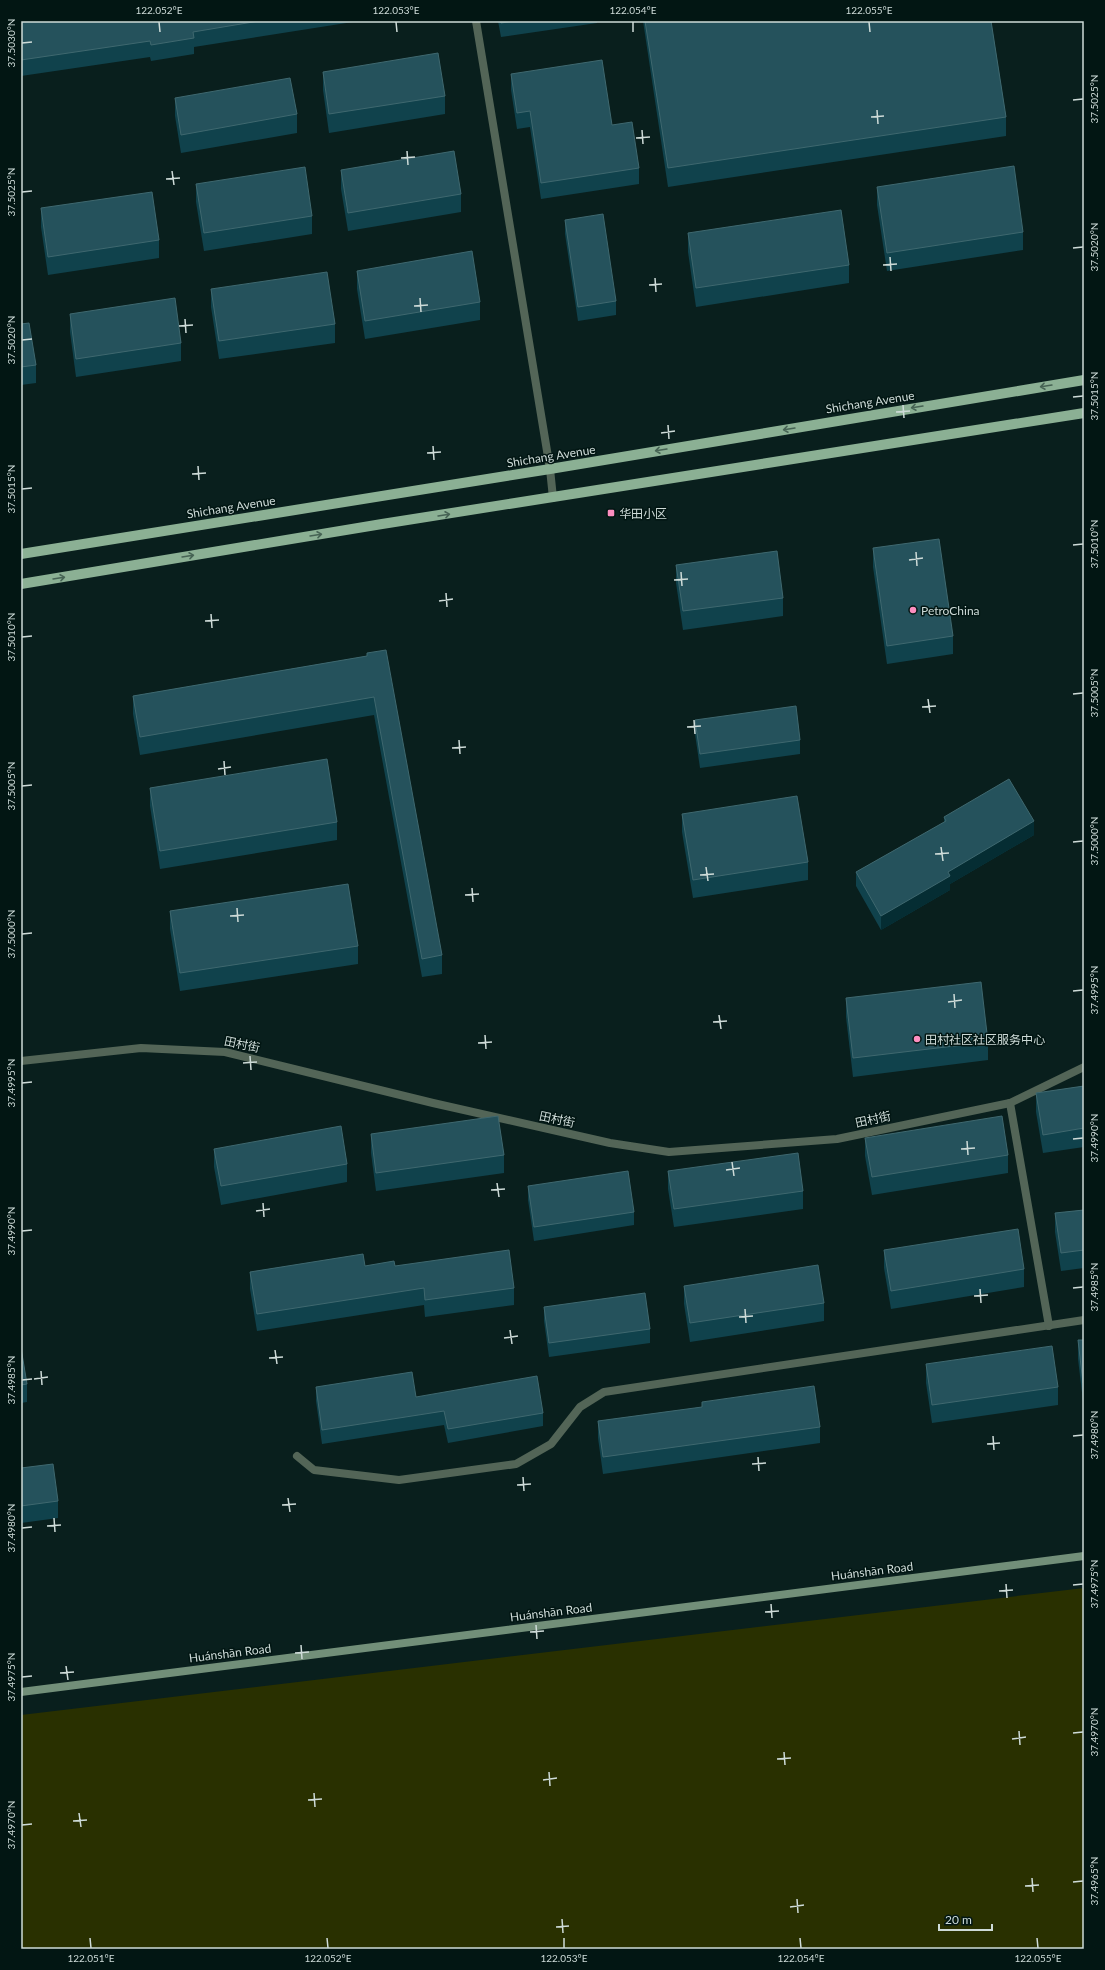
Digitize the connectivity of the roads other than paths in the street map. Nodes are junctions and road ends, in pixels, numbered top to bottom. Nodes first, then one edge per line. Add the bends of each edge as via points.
1 (476, 21) edge
2 (1084, 380) edge
3 (1084, 413) edge
4 (550, 469) junction
5 (553, 498) junction
6 (21, 554) edge
7 (21, 584) edge
8 (21, 1061) edge
9 (1084, 1067) edge
10 (1010, 1103) junction
11 (1084, 1320) edge
12 (1049, 1326) junction
13 (296, 1456) dead end
14 (1084, 1556) edge
15 (21, 1692) edge

1 - 4 street
2 -> 4 main road, Shichang Avenue
3 - 5 main road
4 - 5 street
4 - 6 main road, Shichang Avenue
7 -> 5 main road
8 - 10 street, 田村街 via 141,1048 225,1052 433,1104 610,1143 669,1152 837,1139
9 - 10 street, 田村街
10 - 12 street
11 - 12 street
12 - 13 street via 604,1392 580,1407 551,1444 516,1464 399,1480 314,1470
14 - 15 main road, Huánshān Road

